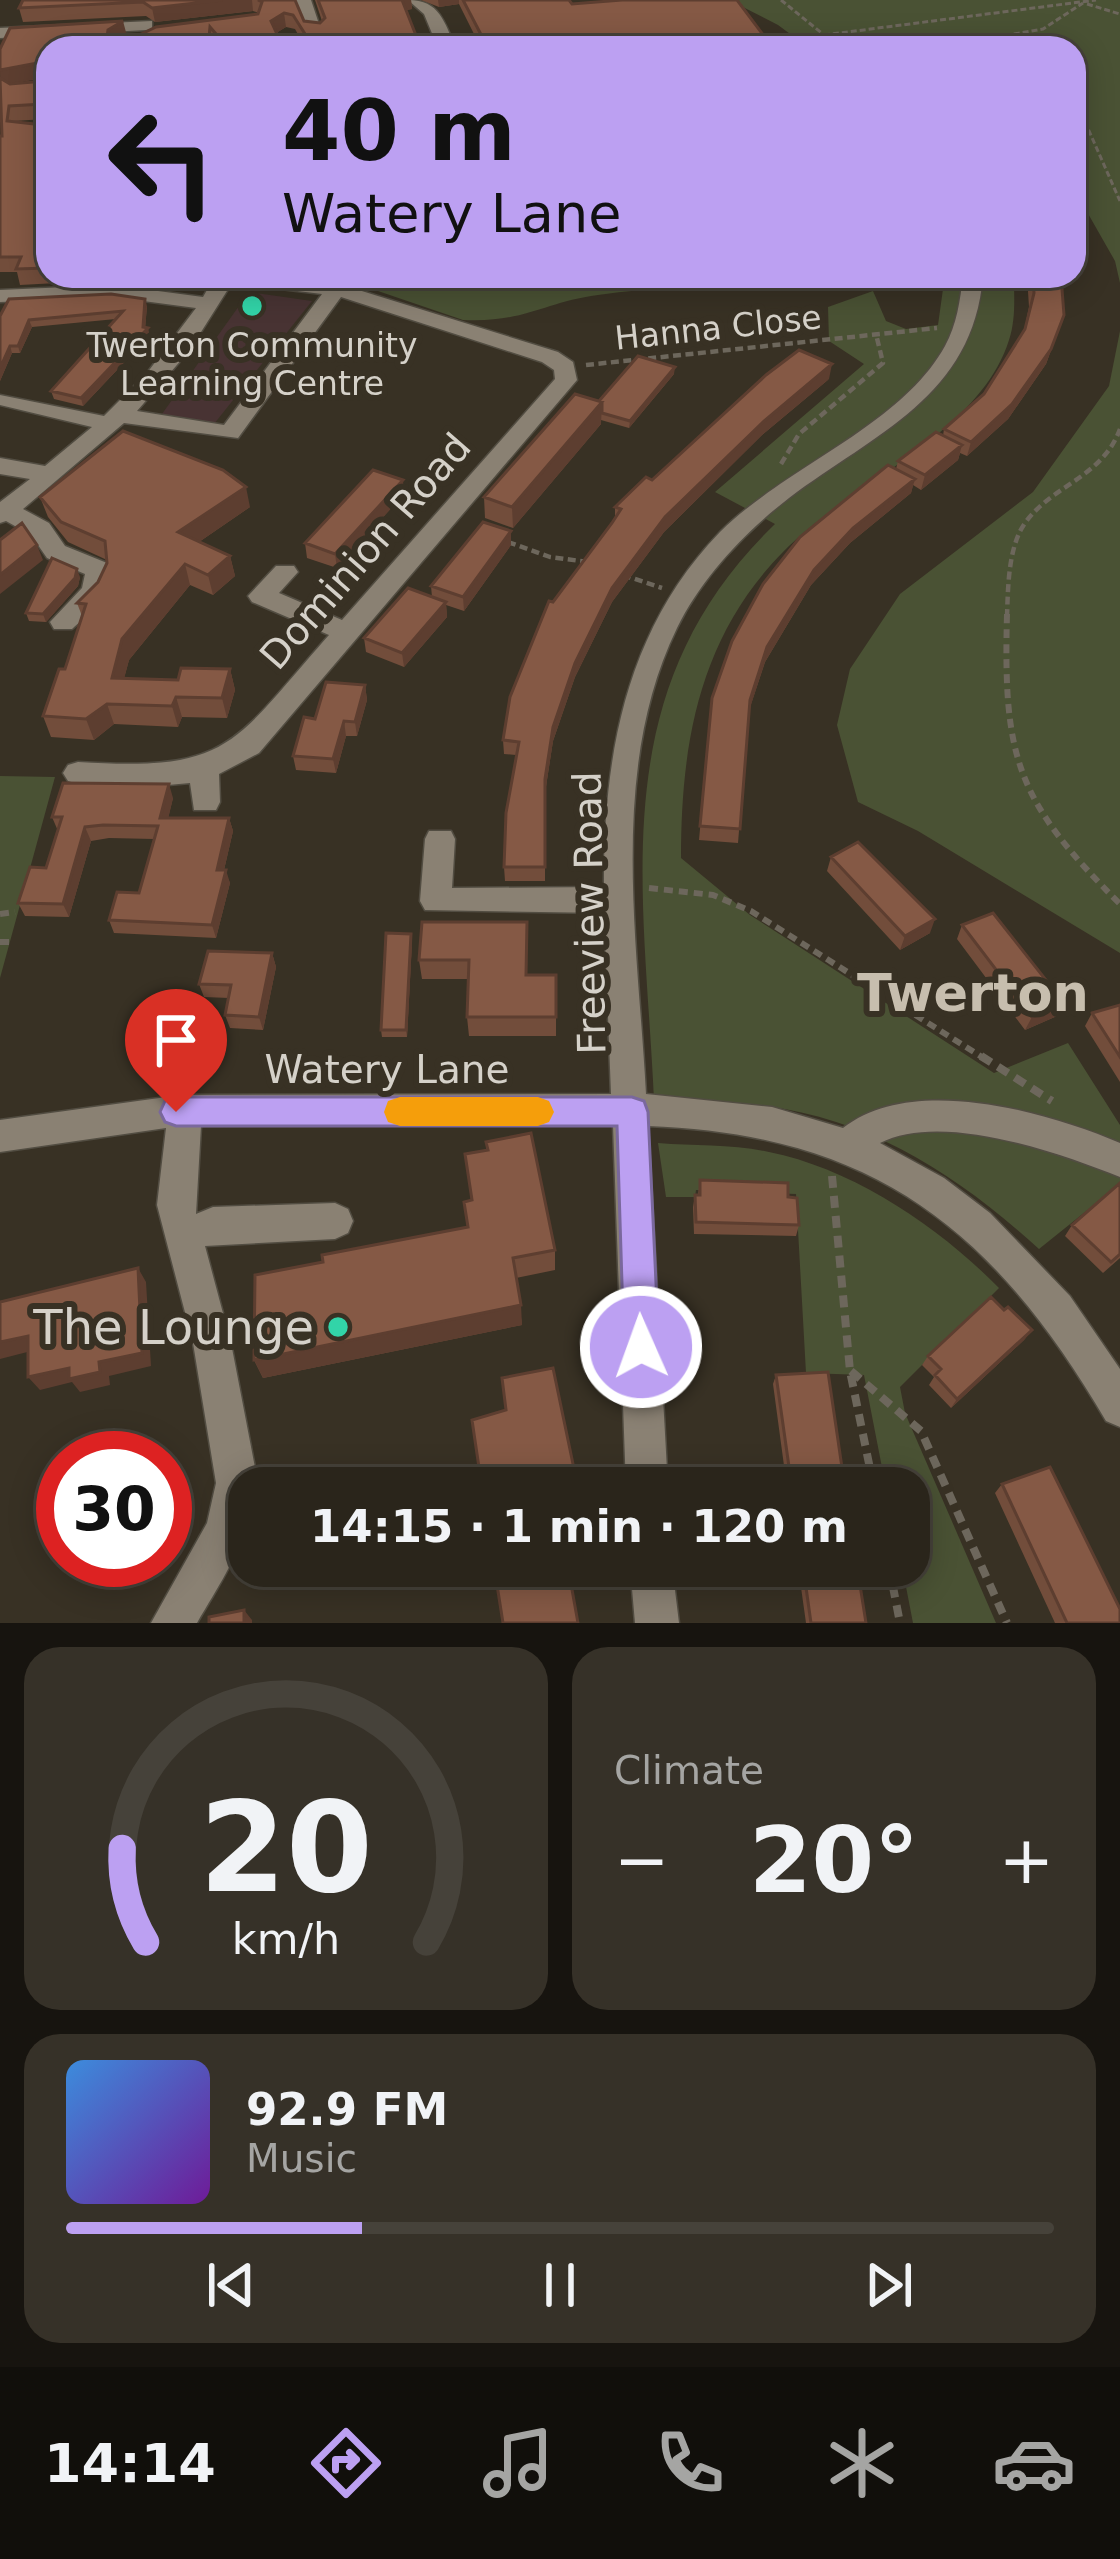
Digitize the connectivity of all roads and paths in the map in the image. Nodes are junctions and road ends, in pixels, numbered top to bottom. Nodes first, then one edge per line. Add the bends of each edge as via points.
1 (128, 0) edge
2 (303, 0) edge
3 (416, 0) edge
4 (781, 0) edge
5 (1098, 0) edge
6 (1084, 3) junction
7 (805, 12) dead end
8 (796, 13) junction
9 (1120, 14) edge
10 (316, 29) edge
11 (158, 32) junction
12 (0, 33) edge
13 (824, 35) joint
14 (149, 36) edge
15 (441, 36) edge
16 (999, 36) edge
17 (1086, 125) edge
18 (1119, 198) edge
19 (220, 288) edge
20 (328, 288) edge
21 (971, 288) edge
22 (336, 289) junction
23 (0, 296) edge
24 (211, 304) junction
25 (940, 327) dead end
26 (876, 334) junction
27 (565, 367) junction
28 (6, 400) dead end
29 (116, 420) junction
30 (1120, 429) edge
31 (0, 466) edge
32 (50, 475) junction
33 (797, 482) junction
34 (3, 513) edge
35 (442, 518) junction
36 (588, 562) edge
37 (611, 570) edge
38 (285, 572) dead end
39 (647, 583) dead end
40 (63, 622) dead end
41 (344, 631) junction
42 (204, 770) junction
43 (79, 773) dead end
44 (205, 802) dead end
45 (440, 839) dead end
46 (620, 892) junction
47 (1120, 904) edge
48 (15, 911) edge
49 (0, 914) edge
50 (0, 942) edge
51 (12, 942) dead end
52 (185, 1112) junction
53 (632, 1112) junction
54 (1070, 1112) dead end
55 (0, 1136) edge
56 (842, 1143) junction
57 (1120, 1160) edge
58 (335, 1221) dead end
59 (183, 1236) junction
60 (850, 1371) junction
61 (1120, 1407) edge
62 (646, 1467) edge
63 (870, 1467) edge
64 (654, 1587) edge
65 (893, 1587) edge
66 (173, 1623) edge
67 (657, 1623) edge
68 (900, 1623) edge
69 (1006, 1623) edge

1 - 11 street
2 - 10 street
3 - 15 street
4 - 8 path
5 - 6 path
5 - 13 path
6 - 9 path
6 - 16 path via 1043,28
7 - 8 path
8 - 13 path
11 - 12 street
11 - 14 street
17 - 18 path
19 - 24 street
20 - 22 street
21 - 33 street, Freeview Road via 966,325 941,374
22 - 27 street
22 - 29 street via 230,433
23 - 24 street via 113,291
24 - 29 street
25 - 26 path, Hanna Close
26 - 27 path, Hanna Close
26 - 33 path, Hanna Close via 884,362 785,451 781,464
27 - 35 street, Dominion Road via 561,388
28 - 29 street
29 - 32 street
30 - 47 path via 1116,448 1028,519 1012,542 1006,666 1019,772 1069,854
31 - 32 street
32 - 34 street
33 - 46 street, Freeview Road via 716,550 666,622 627,739
34 - 40 street via 40,529 56,552 98,569 93,593
35 - 36 path via 550,557
35 - 41 street, Dominion Road
37 - 39 path
38 - 41 street via 261,596
41 - 42 street, Dominion Road via 262,733
42 - 43 street, Dominion Road
42 - 44 street
45 - 46 street via 436,902
46 - 53 street, Freeview Road
46 - 54 path via 713,895 751,911
48 - 49 path
50 - 51 path
52 - 53 street, Watery Lane
52 - 55 street, Watery Lane
52 - 59 street via 175,1205
53 - 56 street, Watery Lane via 723,1115
53 - 62 street, Freeview Road
56 - 57 street via 871,1124 911,1118 1031,1130
56 - 60 path
56 - 61 street, Watery Lane via 953,1205 1014,1257 1052,1300
58 - 59 street via 213,1225
59 - 66 street via 237,1484 226,1530
60 - 63 path
60 - 69 path via 921,1431
64 - 67 street
65 - 68 path

